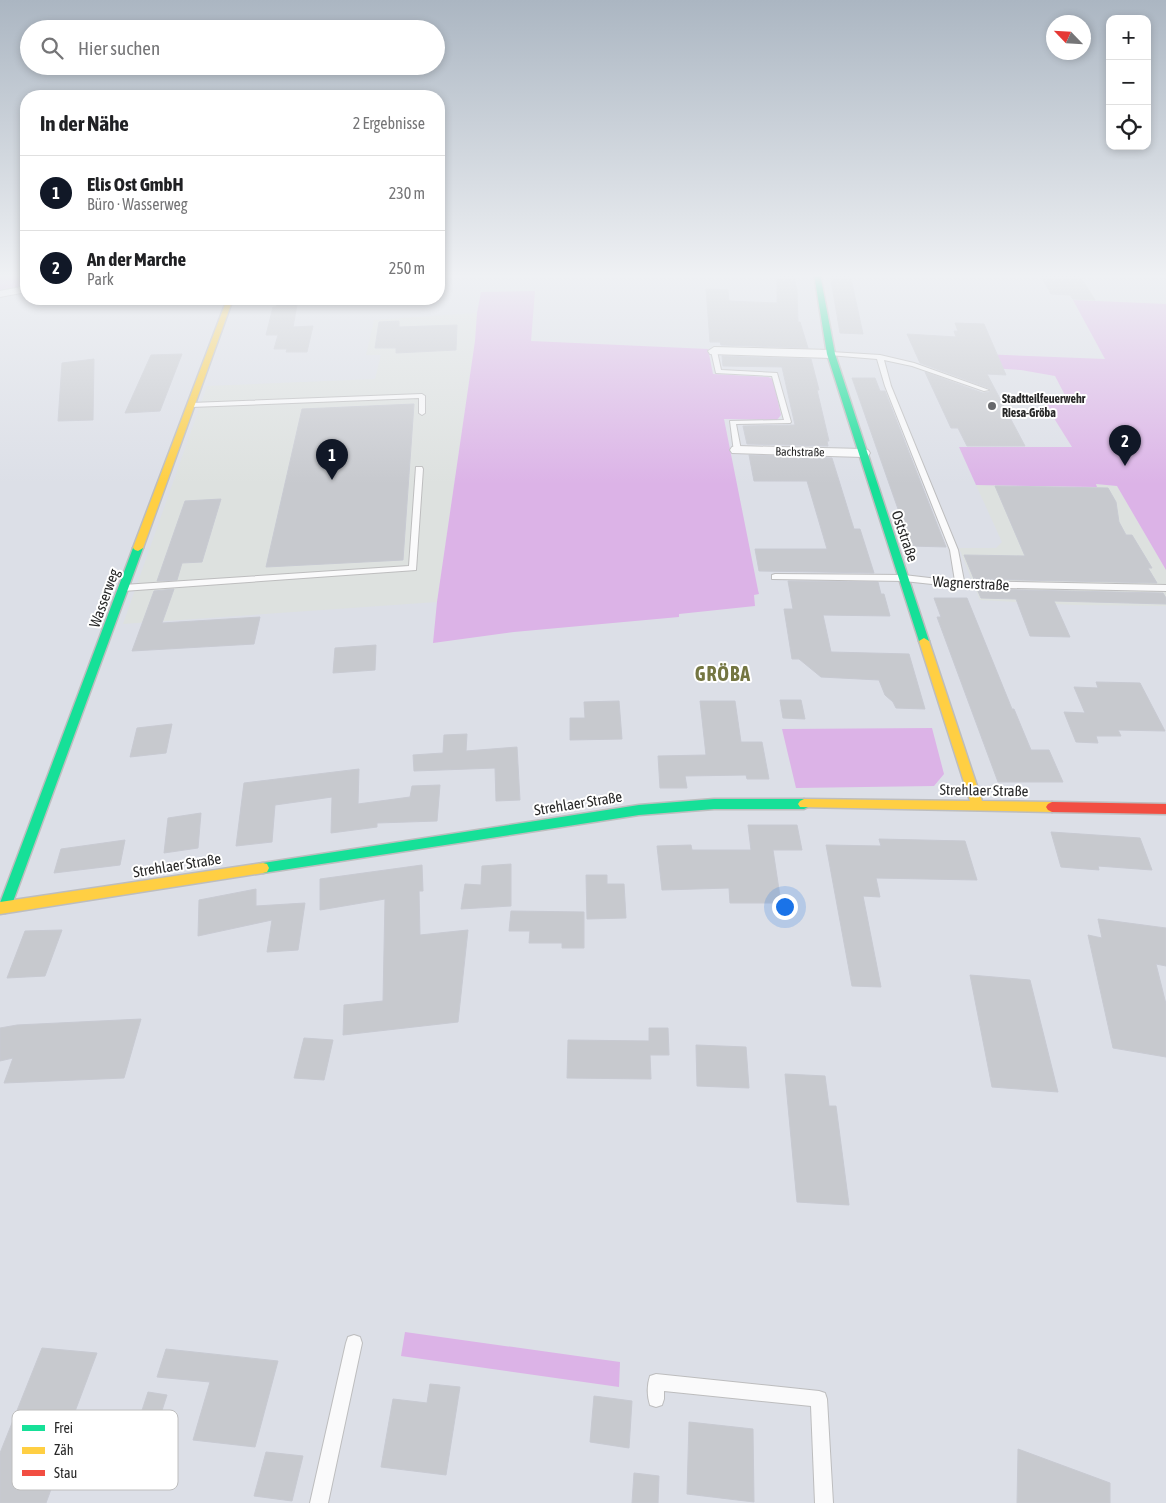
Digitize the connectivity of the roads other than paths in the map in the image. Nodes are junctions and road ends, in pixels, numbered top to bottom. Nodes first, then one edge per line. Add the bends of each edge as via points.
1 (213, 344) edge
2 (829, 344) edge
3 (714, 351) joint
4 (831, 354) junction
5 (880, 357) junction
6 (986, 390) dead end
7 (191, 405) junction
8 (422, 413) dead end
9 (737, 450) joint
10 (863, 453) junction
11 (419, 469) dead end
12 (775, 577) dead end
13 (904, 578) junction
14 (960, 584) junction
15 (123, 588) junction
16 (1166, 588) edge
17 (976, 805) junction
18 (1166, 808) edge
19 (3, 907) edge
20 (354, 1343) dead end
21 (656, 1399) dead end
22 (319, 1503) edge
23 (824, 1503) edge

1 - 7 street, Wasserweg
2 - 4 street, Oststraße
3 - 4 street
3 - 9 lane via 718,372 775,374 788,422 732,422
4 - 5 lane
4 - 10 street, Oststraße
5 - 6 lane
5 - 14 lane via 888,386 954,550
7 - 8 lane via 422,396
7 - 15 street, Wasserweg
9 - 10 street, Bachstraße
10 - 13 street, Oststraße
11 - 15 lane via 413,568
12 - 13 lane, Wagnerstraße
13 - 14 lane, Wagnerstraße
13 - 17 street, Oststraße
14 - 16 lane, Wagnerstraße
15 - 19 street, Wasserweg
17 - 18 street, Strehlaer Straße
17 - 19 street, Strehlaer Straße via 714,804 638,810
20 - 22 lane
21 - 23 lane via 656,1382 819,1399

